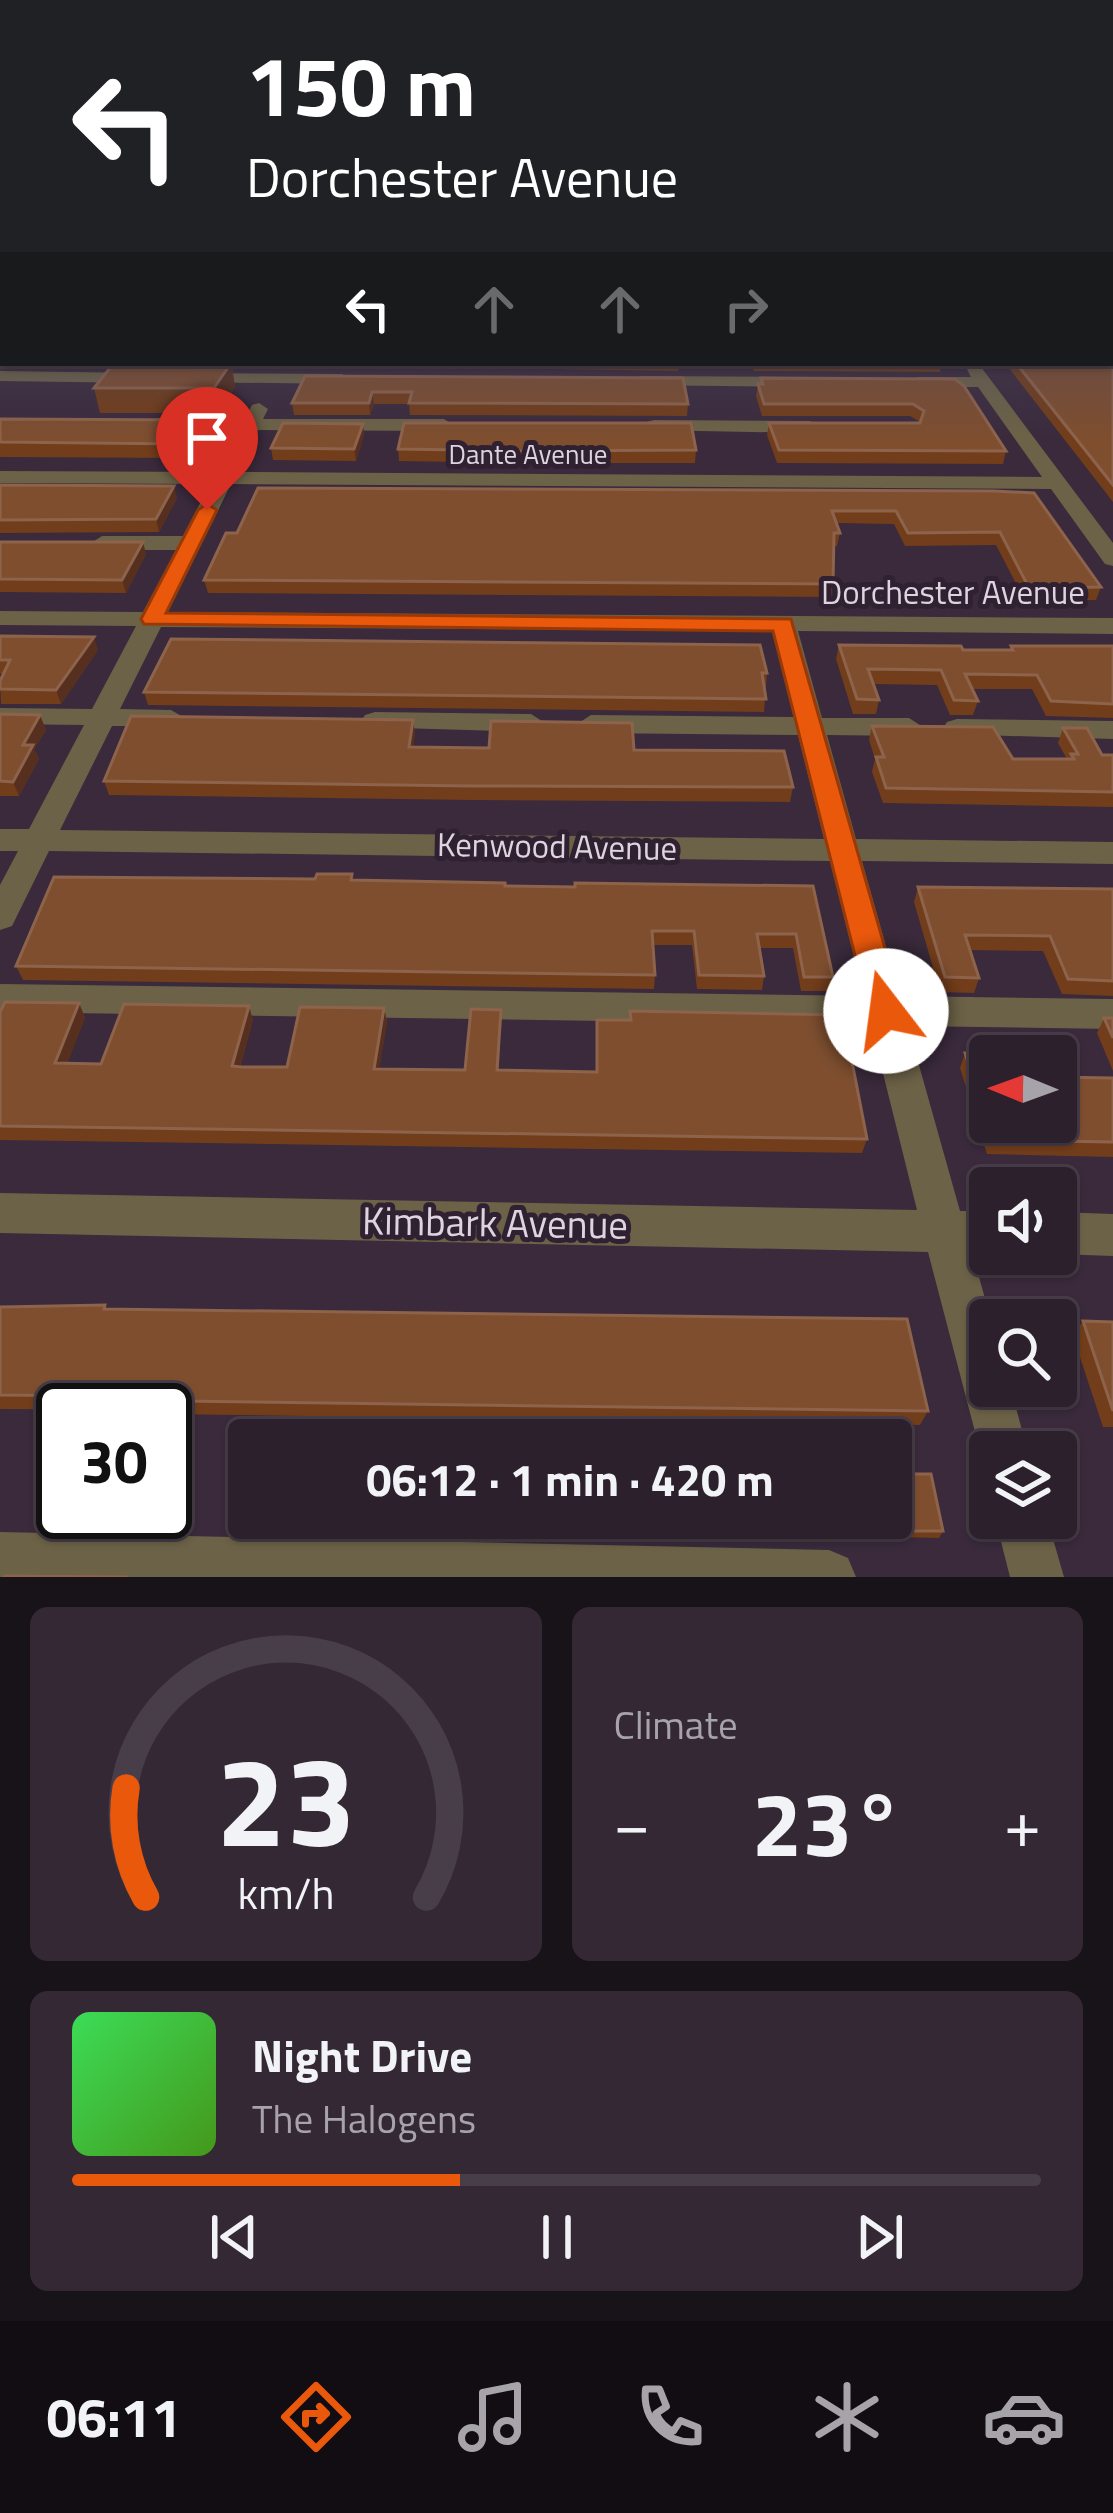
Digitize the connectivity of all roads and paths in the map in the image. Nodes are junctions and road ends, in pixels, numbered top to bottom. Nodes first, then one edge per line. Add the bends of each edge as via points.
1 (971, 366) edge
2 (311, 371) edge
3 (718, 372) edge
4 (0, 375) edge
5 (274, 379) junction
6 (353, 380) edge
7 (628, 381) edge
8 (816, 382) edge
9 (888, 382) edge
10 (983, 382) junction
11 (137, 424) edge
12 (251, 424) junction
13 (458, 425) edge
14 (640, 426) edge
15 (821, 427) edge
16 (739, 454) junction
17 (0, 477) edge
18 (224, 478) junction
19 (1057, 483) junction
20 (71, 543) edge
21 (191, 543) junction
22 (1113, 559) edge
23 (0, 618) edge
24 (152, 619) junction
25 (783, 624) junction
26 (1113, 626) edge
27 (0, 716) edge
28 (102, 718) junction
29 (196, 719) edge
30 (338, 721) edge
31 (810, 726) junction
32 (1113, 730) edge
33 (0, 840) edge
34 (39, 840) junction
35 (843, 850) junction
36 (1113, 853) edge
37 (0, 917) edge
38 (0, 998) edge
39 (886, 1011) junction
40 (1113, 1014) edge
41 (0, 1214) edge
42 (944, 1231) junction
43 (969, 1232) edge
44 (1077, 1234) edge
45 (1113, 1235) edge
46 (997, 1431) edge
47 (1027, 1539) edge
48 (0, 1559) edge
49 (829, 1577) edge
50 (1037, 1577) edge

1 - 10 street
2 - 5 street
2 - 6 street
3 - 7 street
3 - 8 street
3 - 16 street
4 - 5 street
5 - 12 street
9 - 10 street
10 - 19 street
11 - 12 street
12 - 13 street
12 - 18 street
14 - 16 street
15 - 16 street
16 - 18 street, Dante Avenue
16 - 19 street, Dante Avenue
17 - 18 street, Dante Avenue
18 - 21 street
19 - 22 street
20 - 21 street
21 - 24 street
23 - 24 street, Dorchester Avenue
24 - 25 street, Dorchester Avenue
24 - 28 street
25 - 26 street, Dorchester Avenue
25 - 31 street
27 - 28 street
28 - 29 street
28 - 34 street
30 - 31 street
31 - 32 street
31 - 35 street
33 - 34 street, Kenwood Avenue
34 - 35 street, Kenwood Avenue
34 - 37 street
35 - 36 street, Kenwood Avenue
35 - 39 street
38 - 39 street
39 - 40 street
39 - 42 street
41 - 42 street, Kimbark Avenue
42 - 43 street, Kimbark Avenue
42 - 46 street
44 - 45 street
47 - 50 street
48 - 49 street

